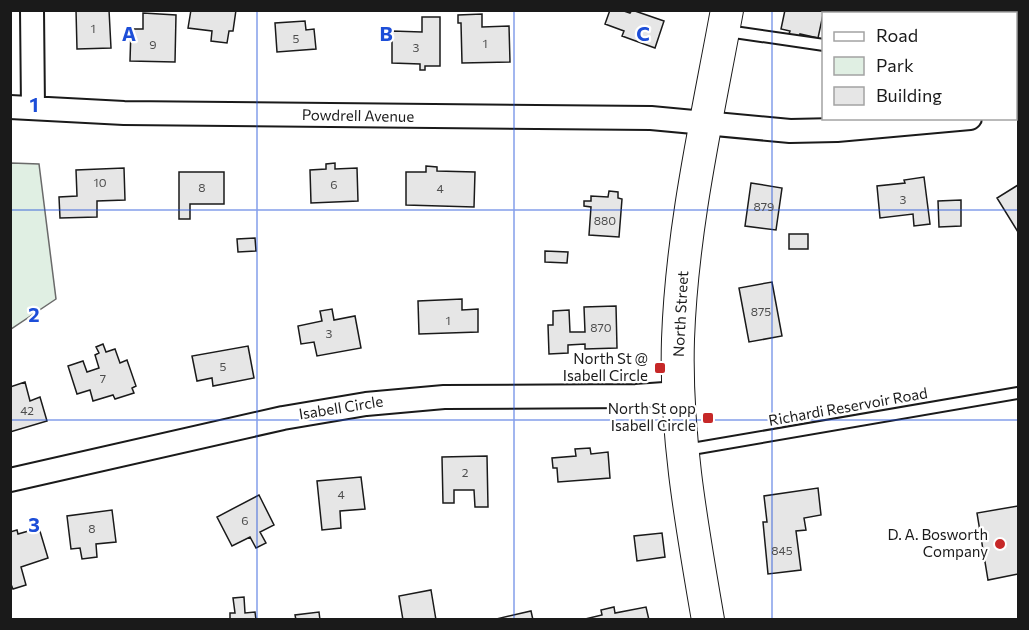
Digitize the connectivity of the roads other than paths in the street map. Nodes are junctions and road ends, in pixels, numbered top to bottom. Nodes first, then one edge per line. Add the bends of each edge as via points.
1 (32, 10) edge
2 (725, 20) edge
3 (822, 44) edge
4 (22, 108) edge
5 (948, 120) edge
6 (706, 122) junction
7 (679, 393) junction
8 (1018, 393) edge
9 (683, 451) junction
10 (10, 480) edge
11 (708, 620) edge

1 - 4 street
2 - 3 lane
2 - 6 main road, North Street
4 - 6 street, Powdrell Avenue via 160,114 651,118
5 - 6 street, Powdrell Avenue via 790,131
6 - 7 main road, North Street via 683,272
7 - 9 main road, North Street
7 - 10 street, Isabell Circle via 470,396 366,404 283,418
8 - 9 lane, Richardi Reservoir Road
9 - 11 main road, North Street

